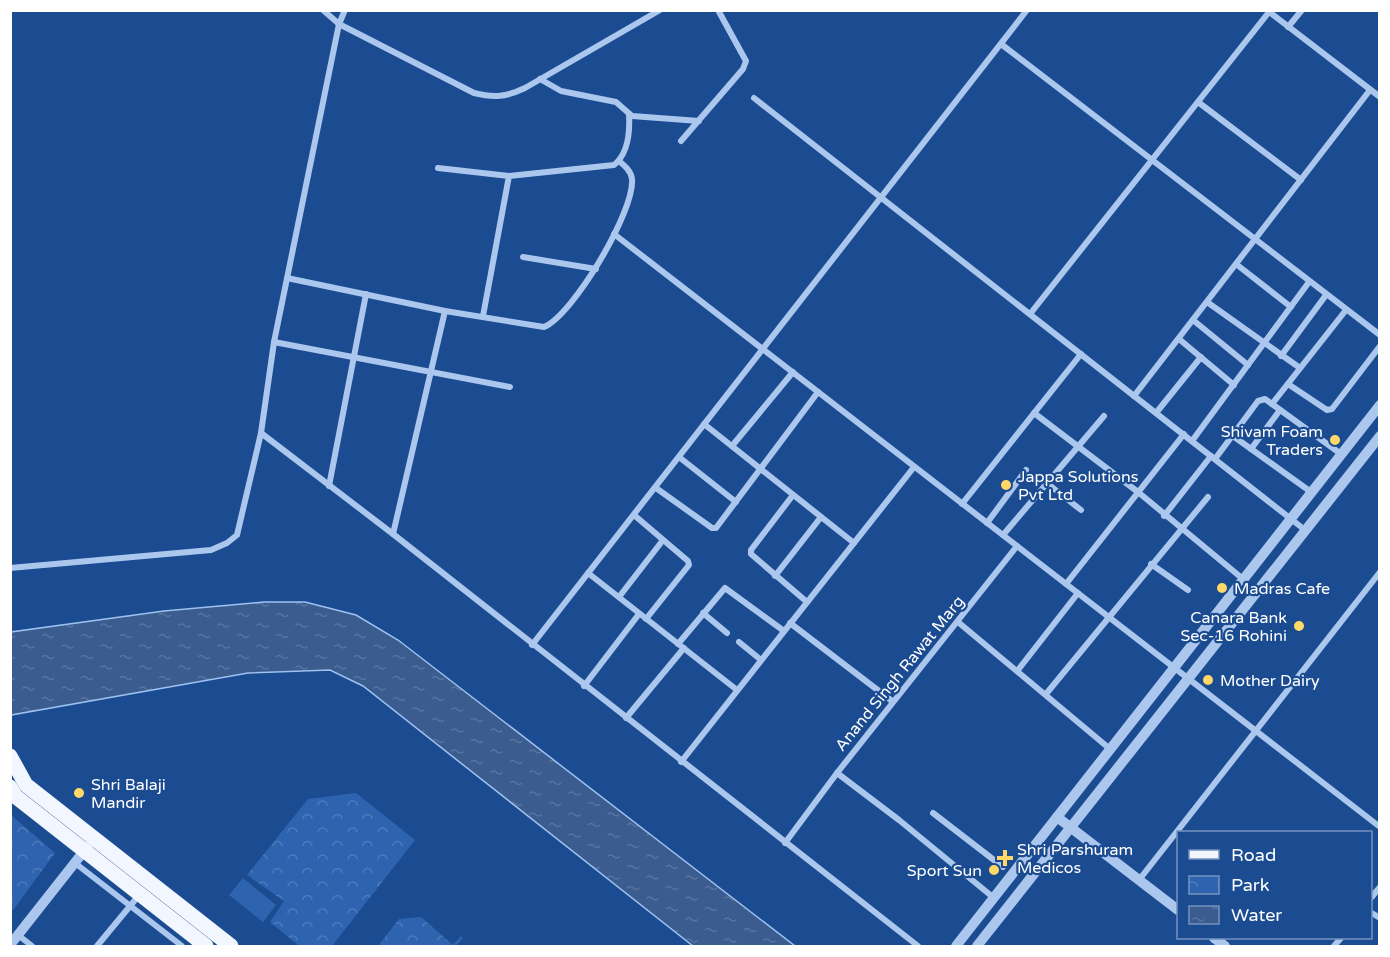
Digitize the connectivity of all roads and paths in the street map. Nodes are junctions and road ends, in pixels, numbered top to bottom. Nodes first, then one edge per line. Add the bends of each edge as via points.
1 (323, 10) edge
2 (345, 10) edge
3 (660, 10) edge
4 (718, 10) edge
5 (1027, 10) edge
6 (1302, 10) edge
7 (1268, 11) edge
8 (339, 24) junction
9 (1288, 27) junction
10 (1001, 44) junction
11 (540, 79) junction
12 (1370, 90) junction
13 (1380, 97) edge
14 (754, 98) dead end
15 (1198, 102) junction
16 (629, 114) junction
17 (699, 120) junction
18 (681, 141) dead end
19 (1153, 159) junction
20 (619, 161) junction
21 (438, 168) dead end
22 (509, 176) junction
23 (1301, 180) junction
24 (881, 197) junction
25 (614, 234) junction
26 (1254, 240) junction
27 (523, 257) dead end
28 (1236, 264) junction
29 (596, 269) junction
30 (286, 278) junction
31 (1309, 282) junction
32 (366, 294) junction
33 (1326, 296) junction
34 (1207, 302) junction
35 (1291, 307) junction
36 (1346, 310) junction
37 (445, 311) junction
38 (1030, 314) junction
39 (483, 316) junction
40 (1193, 320) junction
41 (1380, 335) edge
42 (1179, 339) junction
43 (274, 342) junction
44 (1264, 344) junction
45 (1380, 346) edge
46 (763, 349) junction
47 (1081, 354) junction
48 (1281, 356) junction
49 (354, 357) junction
50 (1201, 357) junction
51 (1248, 365) junction
52 (1300, 369) junction
53 (431, 372) junction
54 (793, 372) junction
55 (1288, 384) junction
56 (1234, 385) junction
57 (510, 387) dead end
58 (818, 392) junction
59 (1134, 396) junction
60 (1272, 404) junction
61 (1380, 405) edge
62 (1280, 410) junction
63 (1034, 413) junction
64 (1156, 413) junction
65 (1104, 416) dead end
66 (704, 424) junction
67 (261, 433) junction
68 (1184, 434) junction
69 (1233, 436) junction
70 (1380, 436) edge
71 (1192, 441) junction
72 (732, 446) junction
73 (1078, 447) junction
74 (1251, 449) junction
75 (1341, 454) junction
76 (679, 458) junction
77 (1213, 458) junction
78 (914, 466) junction
79 (761, 470) junction
80 (1026, 470) dead end
81 (1048, 484) junction
82 (329, 486) junction
83 (656, 488) junction
84 (1138, 492) junction
85 (1311, 492) junction
86 (793, 495) junction
87 (1208, 497) dead end
88 (736, 502) junction
89 (962, 504) junction
90 (1081, 510) dead end
91 (634, 515) junction
92 (1164, 516) junction
93 (821, 517) junction
94 (1291, 518) junction
95 (987, 523) junction
96 (1180, 529) junction
97 (1305, 530) junction
98 (393, 534) junction
99 (1003, 535) junction
100 (663, 540) junction
101 (854, 543) junction
102 (1017, 546) junction
103 (1151, 564) junction
104 (10, 568) edge
105 (588, 573) junction
106 (775, 576) junction
107 (1378, 576) edge
108 (1243, 579) junction
109 (1066, 584) junction
110 (1188, 590) dead end
111 (1078, 593) junction
112 (619, 597) junction
113 (807, 602) junction
114 (702, 613) junction
115 (639, 614) junction
116 (1110, 616) junction
117 (646, 619) junction
118 (958, 622) junction
119 (790, 623) junction
120 (784, 631) junction
121 (727, 633) dead end
122 (739, 642) dead end
123 (532, 645) junction
124 (681, 646) junction
125 (761, 660) junction
126 (1174, 668) junction
127 (1018, 670) junction
128 (1188, 679) junction
129 (584, 686) junction
130 (737, 690) junction
131 (1046, 694) junction
132 (892, 701) junction
133 (626, 718) junction
134 (1255, 731) junction
135 (1110, 749) junction
136 (10, 756) edge
137 (681, 762) junction
138 (837, 773) junction
139 (10, 788) edge
140 (933, 813) dead end
141 (1057, 817) junction
142 (1380, 827) edge
143 (1071, 828) junction
144 (1177, 831) edge
145 (1177, 831) edge
146 (785, 843) junction
147 (84, 851) junction
148 (1003, 867) dead end
149 (1139, 880) junction
150 (994, 898) junction
151 (135, 900) junction
152 (1177, 908) edge
153 (18, 935) junction
154 (182, 942) edge
155 (10, 945) edge
156 (32, 946) edge
157 (97, 946) edge
158 (206, 946) edge
159 (231, 946) edge
160 (918, 946) edge
161 (956, 946) edge
162 (977, 946) edge

1 - 8 street
2 - 8 street
3 - 11 street
4 - 17 street via 746,62
5 - 10 street
6 - 9 street
7 - 9 street
7 - 15 street
8 - 11 street via 474,93 493,98 509,95
8 - 30 street
9 - 12 street
10 - 19 street
10 - 24 street
11 - 16 street via 561,91 616,102
12 - 13 street
12 - 23 street
14 - 24 street
15 - 19 street
15 - 23 street
16 - 17 street
16 - 20 street via 628,140
17 - 18 street
19 - 26 street
19 - 38 street
20 - 22 street via 608,167
20 - 25 street via 630,171 632,186
21 - 22 street
22 - 39 street
23 - 26 street
24 - 38 street
24 - 46 street
25 - 29 street
25 - 46 street
26 - 28 street
26 - 31 street
27 - 29 street
28 - 34 street
28 - 35 street
29 - 39 street via 551,324 537,326
30 - 32 street
30 - 43 street
31 - 33 street
31 - 35 street
32 - 37 street
32 - 49 street
33 - 36 street
33 - 48 street
34 - 40 street
34 - 44 street
35 - 44 street
36 - 41 street
36 - 52 street
37 - 39 street
37 - 53 street
38 - 47 street
40 - 42 street
40 - 51 street
42 - 50 street
42 - 59 street
43 - 49 street
43 - 67 street
44 - 48 street
44 - 51 street
45 - 55 street via 1332,409 1327,410
46 - 54 street
46 - 66 street
47 - 59 street
47 - 63 street
48 - 52 street
49 - 53 street
49 - 82 street
50 - 56 street
50 - 64 street
51 - 56 street
52 - 55 street
53 - 57 street
53 - 98 street
54 - 58 street
54 - 72 street
55 - 60 street
56 - 71 street
58 - 78 street
58 - 79 street
59 - 64 street
60 - 62 street
60 - 69 street via 1265,399 1258,401
61 - 75 street
62 - 74 street
62 - 75 street
63 - 73 street
63 - 89 street
64 - 68 street
65 - 73 street
66 - 72 street
66 - 76 street
67 - 82 street
67 - 104 street via 242,521 237,535 227,543 197,552
68 - 71 street
68 - 84 street
69 - 74 street
69 - 77 street
70 - 97 street
71 - 77 street
72 - 79 street
73 - 81 street
73 - 84 street
74 - 85 street
75 - 85 street
76 - 83 street
76 - 88 street
77 - 92 street
77 - 94 street
78 - 89 street
78 - 101 street
79 - 86 street
79 - 88 street
80 - 95 street
81 - 90 street
81 - 99 street
82 - 98 street
83 - 88 street via 712,528
83 - 91 street
84 - 92 street
84 - 109 street
85 - 94 street
86 - 93 street
86 - 106 street via 750,552
87 - 96 street
89 - 95 street
91 - 100 street
91 - 105 street
92 - 96 street
93 - 101 street
93 - 106 street
94 - 97 street
94 - 108 street
95 - 99 street
96 - 103 street
96 - 108 street
97 - 128 street
98 - 123 street
99 - 102 street
100 - 112 street
100 - 117 street via 688,561 689,567
101 - 113 street
102 - 109 street
102 - 118 street, Anand Singh Rawat Marg
103 - 110 street
103 - 116 street
105 - 112 street
105 - 123 street
106 - 113 street
107 - 134 street
108 - 126 street
109 - 111 street
111 - 116 street
111 - 127 street
112 - 115 street
113 - 119 street
114 - 120 street via 725,588
114 - 121 street
114 - 124 street
115 - 117 street
115 - 129 street
116 - 126 street
116 - 131 street
117 - 124 street
118 - 127 street
118 - 132 street, Anand Singh Rawat Marg
119 - 120 street
119 - 132 street
120 - 125 street
122 - 125 street
123 - 129 street
124 - 130 street
124 - 133 street
125 - 130 street
126 - 128 street
126 - 135 street
127 - 131 street
128 - 134 street
128 - 143 street
129 - 133 street
130 - 137 street
131 - 135 street
132 - 138 street, Anand Singh Rawat Marg
133 - 137 street
134 - 142 street
134 - 144 street
135 - 141 street
136 - 147 main road via 26,785
137 - 146 street
138 - 146 street
138 - 150 street, Anand Singh Rawat Marg
139 - 147 main road
140 - 148 street
141 - 143 street
141 - 150 street
143 - 149 street
143 - 162 street
145 - 149 street
146 - 160 street
147 - 151 main road
147 - 153 street
147 - 159 main road
149 - 152 street
150 - 161 street
151 - 154 main road
151 - 157 street
153 - 155 street
153 - 156 street
154 - 158 main road

